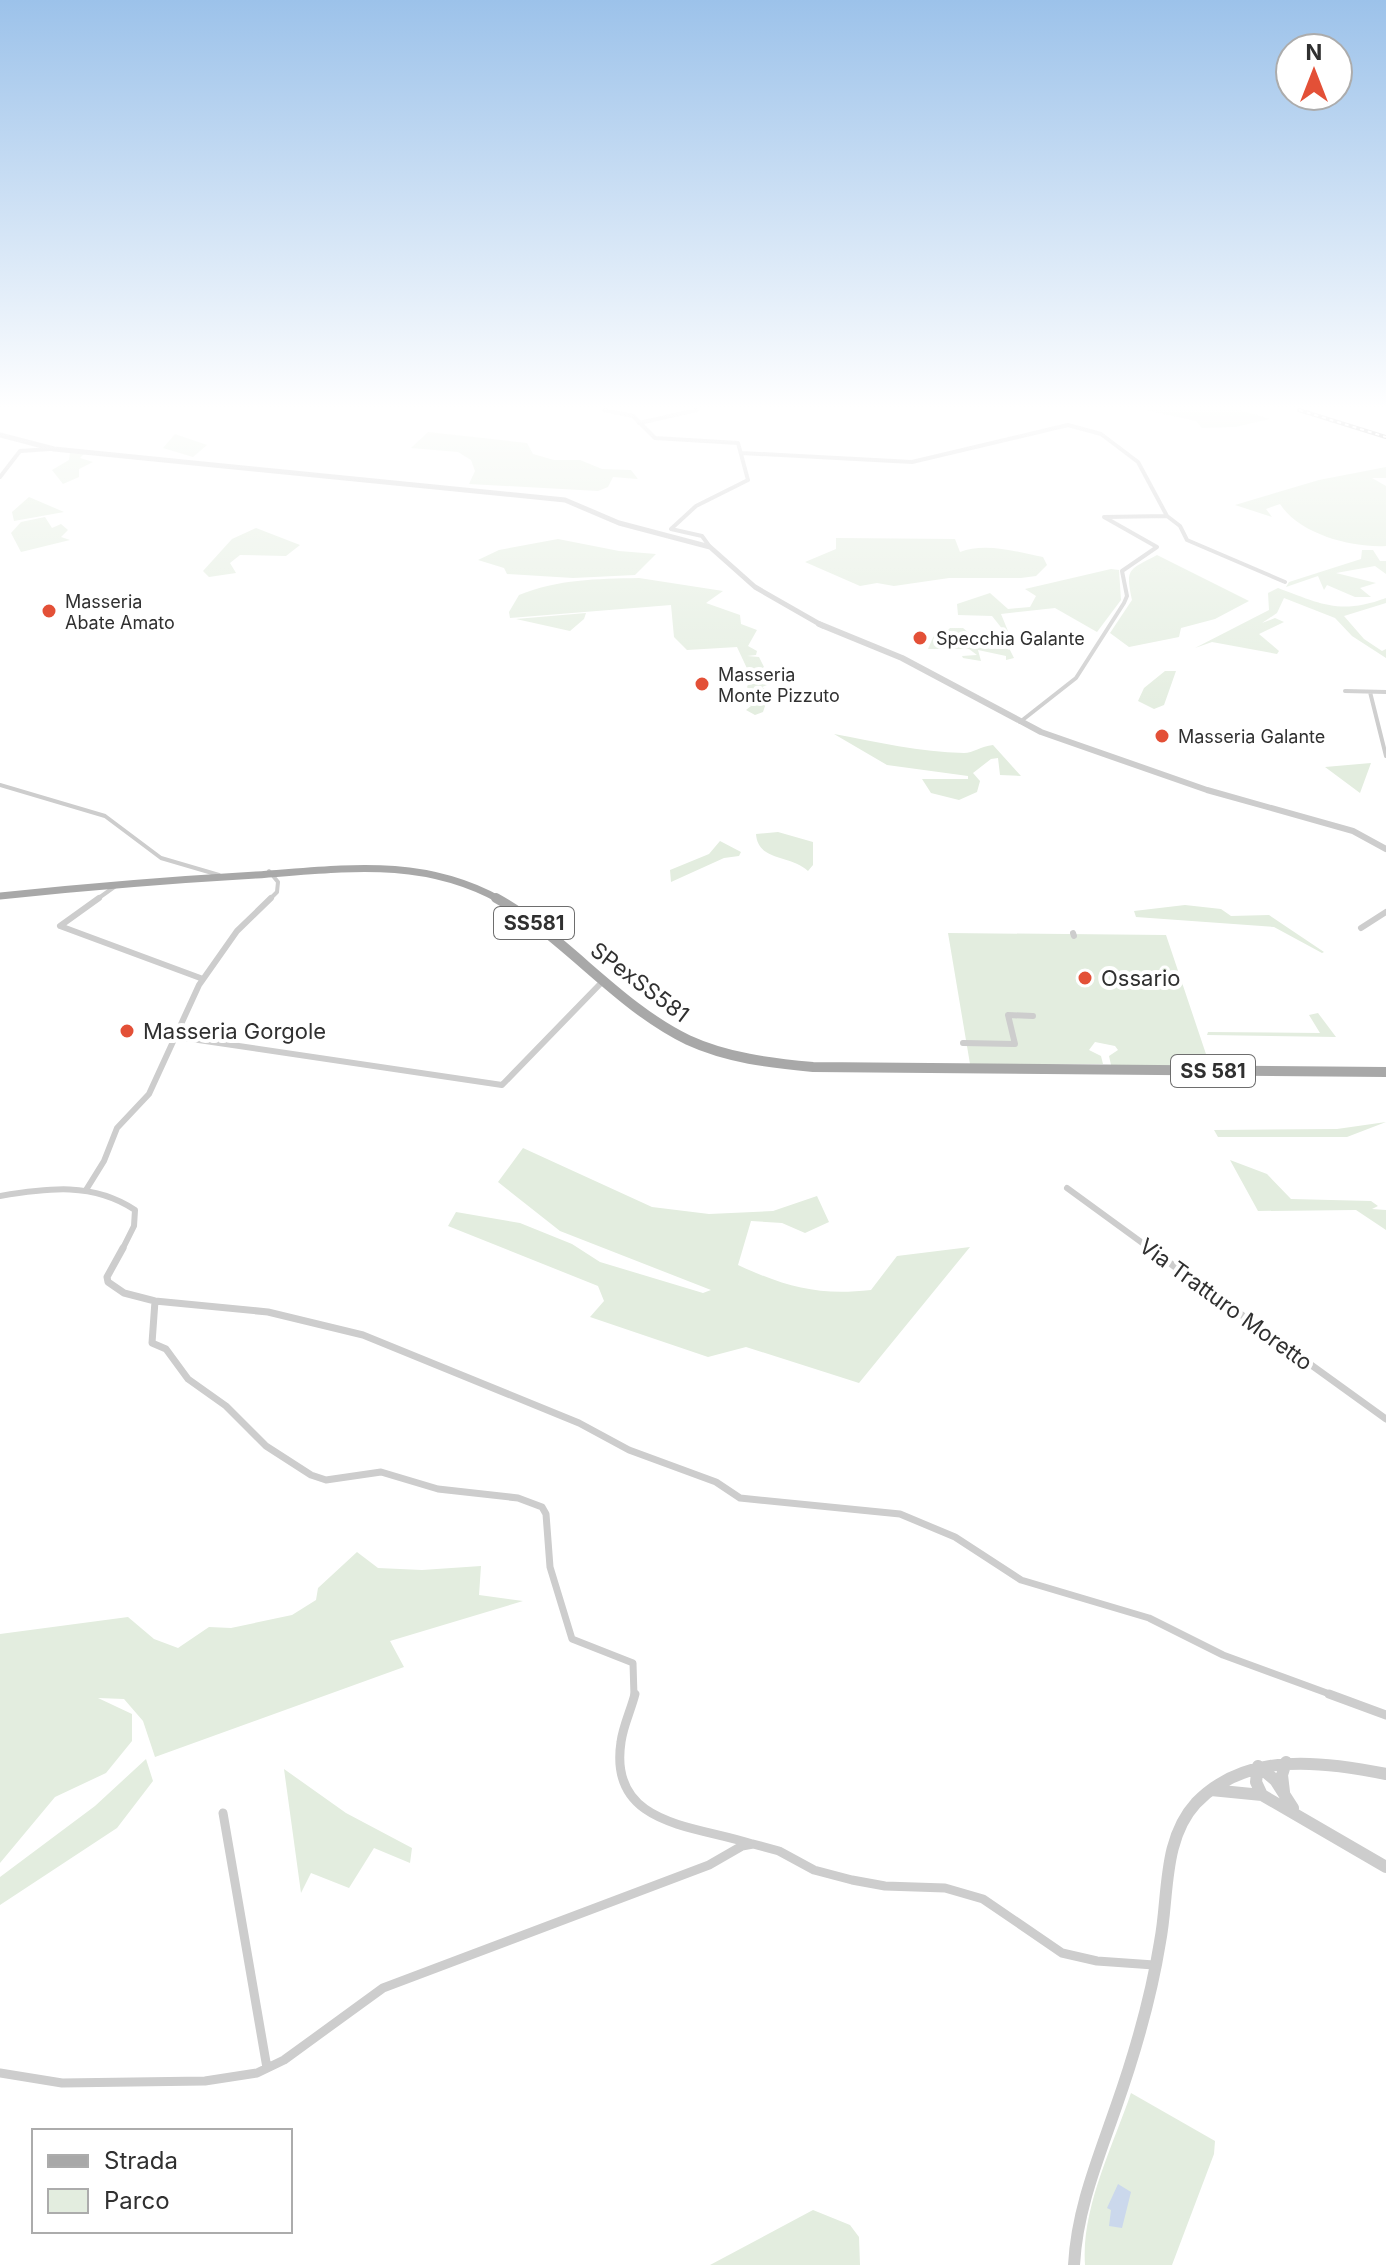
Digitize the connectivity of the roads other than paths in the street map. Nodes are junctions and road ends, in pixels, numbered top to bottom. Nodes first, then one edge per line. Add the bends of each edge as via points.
1 (600, 516) edge
2 (685, 516) edge
3 (1167, 516) joint
4 (671, 529) junction
5 (656, 532) junction
6 (710, 547) junction
7 (1285, 582) dead end
8 (1345, 691) dead end
9 (1370, 692) junction
10 (1386, 692) edge
11 (1020, 722) junction
12 (1386, 756) edge
13 (0, 785) edge
14 (1386, 849) edge
15 (269, 871) junction
16 (223, 876) junction
17 (117, 885) junction
18 (0, 896) edge
19 (1386, 912) edge
20 (1361, 928) dead end
21 (203, 979) junction
22 (604, 980) junction
23 (1033, 1016) dead end
24 (178, 1037) junction
25 (963, 1043) dead end
26 (1040, 1070) joint
27 (1386, 1072) edge
28 (1067, 1188) dead end
29 (86, 1190) junction
30 (0, 1196) edge
31 (155, 1301) junction
32 (1386, 1419) edge
33 (1386, 1715) edge
34 (1286, 1762) junction
35 (1258, 1766) junction
36 (1386, 1774) edge
37 (1210, 1790) junction
38 (1262, 1795) junction
39 (1285, 1796) junction
40 (1296, 1812) junction
41 (223, 1813) dead end
42 (753, 1844) junction
43 (1386, 1867) edge
44 (1154, 1965) junction
45 (267, 2068) junction
46 (0, 2073) edge
47 (1074, 2265) edge

1 - 5 street
2 - 4 street
3 - 7 street via 1187,540
3 - 11 street via 1104,517 1157,547 1122,571 1124,603 1076,678
4 - 5 street
4 - 6 street via 702,536
5 - 6 street
6 - 11 street via 755,587 821,625 902,658
8 - 9 street
9 - 10 street
9 - 12 street
11 - 14 street via 1207,790 1353,831
13 - 16 street via 105,816 161,858
15 - 16 main road, SPexSS581 / SS581
15 - 21 street via 278,882 277,892 237,931
15 - 22 main road, SPexSS581 / SS581 via 376,865 455,879 526,916
16 - 17 main road, SPexSS581 / SS581
17 - 18 main road, SPexSS581 / SS581
17 - 21 street via 60,926
19 - 20 street
21 - 24 street
22 - 24 street via 502,1085
22 - 26 main road, SPexSS581 / SS581 via 675,1033 742,1058 813,1067
23 - 25 street via 1008,1015 1015,1044
24 - 29 street via 149,1094 117,1128
26 - 27 main road, SS 581
28 - 32 street, Via Tratturo Moretto
29 - 30 street
29 - 31 street via 112,1196 135,1210 134,1226 108,1282 124,1293
31 - 33 street via 268,1312 363,1335 716,1482 740,1498 900,1514 955,1537 1021,1580 1149,1618 1223,1655
31 - 42 street via 152,1343 166,1349 188,1379 226,1406 266,1446 311,1475 326,1480 381,1472 438,1489 518,1498 542,1507 550,1567 572,1639 633,1663 637,1696 618,1758 637,1802 645,1812
34 - 35 street
34 - 36 street via 1308,1760
34 - 39 street
35 - 37 street
35 - 38 street via 1256,1782
35 - 39 street
37 - 38 street
37 - 44 street via 1182,1823 1173,1851
38 - 40 street
39 - 40 street
40 - 43 street
41 - 45 street
42 - 44 street via 852,1880 945,1888 983,1899 1062,1953
42 - 45 street via 383,1988
44 - 47 street via 1133,2054 1077,2221
45 - 46 street via 205,2081 62,2083

